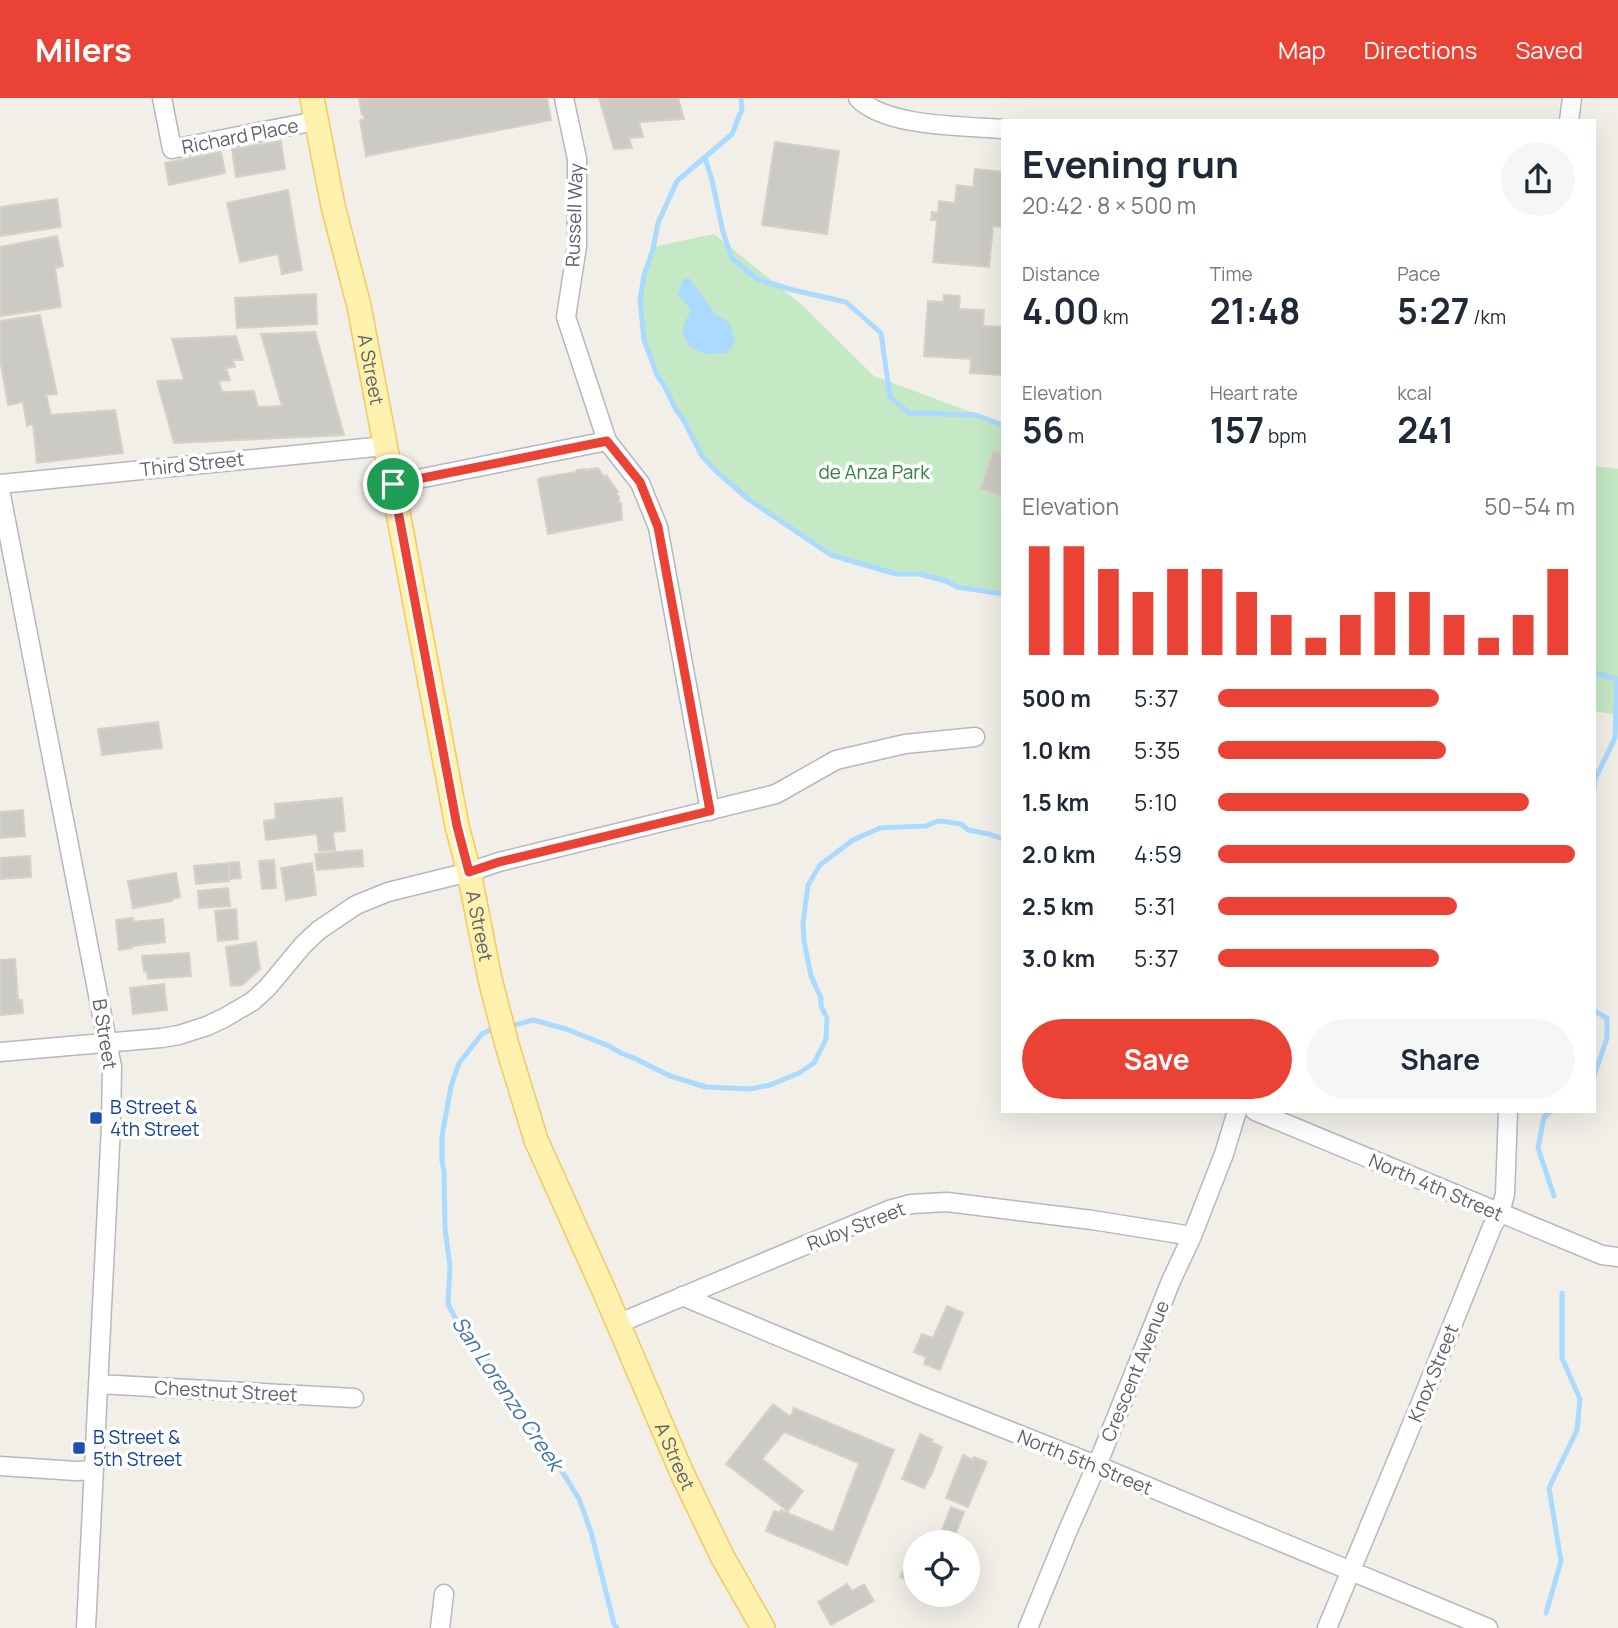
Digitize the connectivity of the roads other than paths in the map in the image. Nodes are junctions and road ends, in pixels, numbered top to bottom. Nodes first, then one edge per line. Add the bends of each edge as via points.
1 (162, 98) edge
2 (312, 98) edge
3 (564, 98) edge
4 (858, 98) edge
5 (1572, 98) edge
6 (1569, 119) edge
7 (316, 121) junction
8 (1001, 130) edge
9 (607, 441) junction
10 (385, 446) junction
11 (0, 484) edge
12 (393, 484) junction
13 (0, 490) edge
14 (975, 737) dead end
15 (710, 811) junction
16 (469, 872) junction
17 (108, 1043) junction
18 (0, 1052) edge
19 (1236, 1113) edge
20 (1260, 1113) edge
21 (1508, 1113) edge
22 (1500, 1213) junction
23 (1192, 1236) junction
24 (1618, 1257) edge
25 (682, 1296) junction
26 (617, 1324) junction
27 (98, 1384) junction
28 (354, 1398) dead end
29 (1096, 1465) junction
30 (0, 1466) edge
31 (94, 1470) junction
32 (1351, 1571) junction
33 (444, 1594) dead end
34 (86, 1628) edge
35 (440, 1628) edge
36 (763, 1628) edge
37 (1028, 1628) edge
38 (1327, 1628) edge
39 (1488, 1628) edge

1 - 7 street, Richard Place via 172,149
2 - 7 main road, A Street
3 - 9 street, Russell Way via 577,159 578,246 566,317
4 - 8 street via 889,116
5 - 6 street
7 - 10 main road, A Street via 359,306
9 - 12 street
9 - 15 street, Russell Way via 640,482 658,527
10 - 11 street, Third Street
10 - 12 main road, A Street
12 - 16 main road, A Street
13 - 17 street, B Street
14 - 15 street via 905,744 836,760 776,794
15 - 16 street
16 - 17 street via 388,892 356,905 319,930 261,994 225,1018 179,1035
16 - 26 main road, A Street via 490,978 536,1140
17 - 18 street
17 - 27 street, B Street via 111,1126
19 - 23 street, Crescent Avenue
20 - 22 street, North 4th Street
21 - 22 street, Knox Street
22 - 24 street, North 4th Street via 1602,1255
22 - 32 street, Knox Street
23 - 25 street, Ruby Street via 947,1202 911,1204
23 - 29 street, Crescent Avenue
25 - 26 street, Ruby Street
25 - 29 street, North 5th Street
26 - 36 main road, A Street via 682,1473
27 - 28 street, Chestnut Street
27 - 31 street, B Street
29 - 32 street, North 5th Street
29 - 37 street, Crescent Avenue
30 - 31 street
31 - 34 street, B Street
32 - 38 street, Knox Street
32 - 39 street, North 5th Street
33 - 35 street

